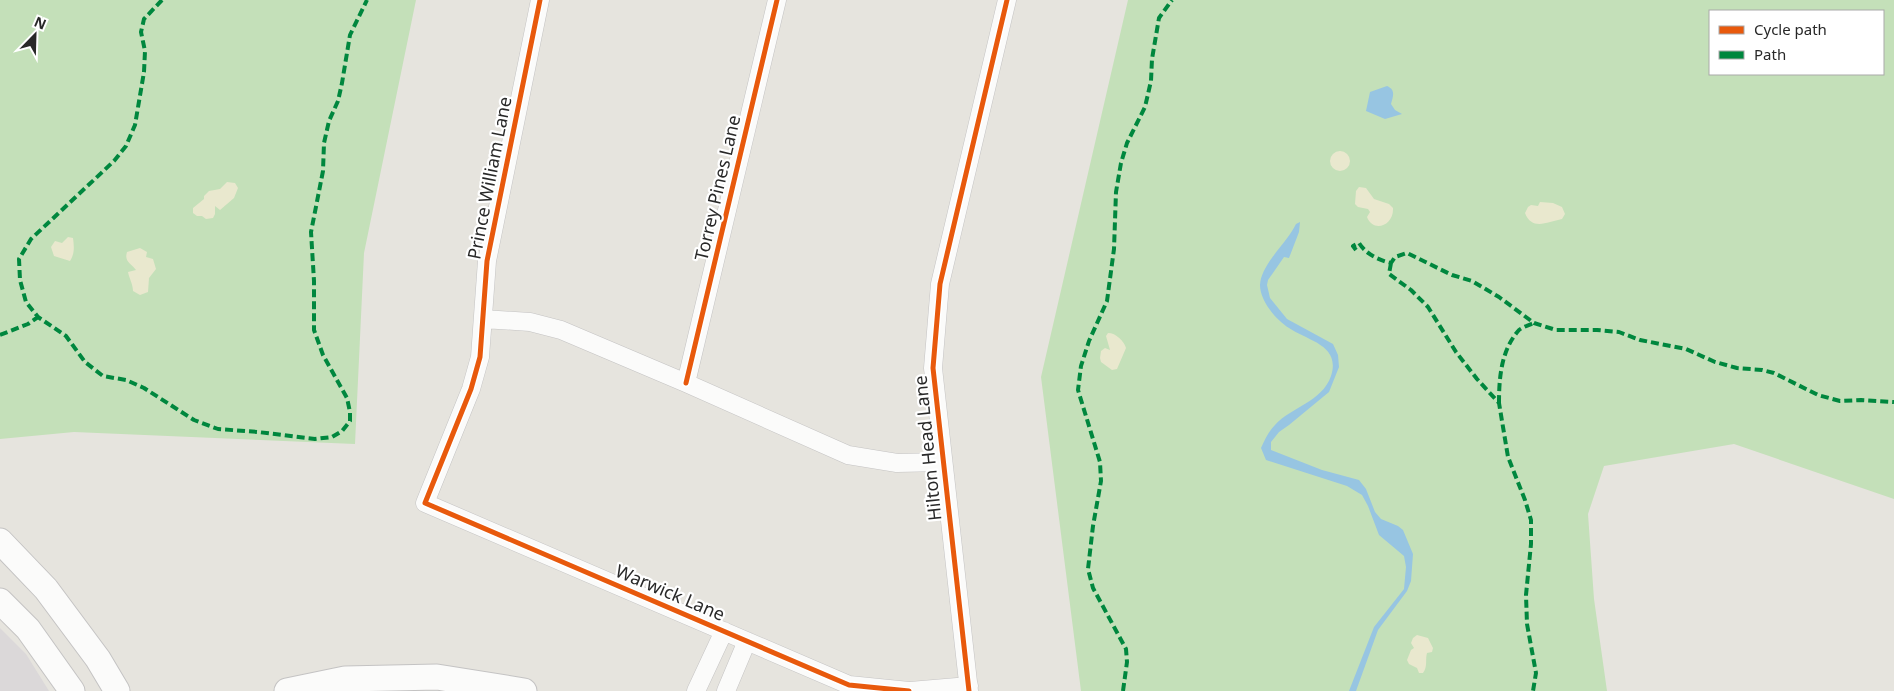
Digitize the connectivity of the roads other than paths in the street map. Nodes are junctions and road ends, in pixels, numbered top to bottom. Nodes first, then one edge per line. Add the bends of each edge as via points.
1 (540, 0) edge
2 (777, 0) edge
3 (1007, 0) edge
4 (483, 319) junction
5 (686, 383) junction
6 (943, 462) junction
7 (425, 503) joint
8 (0, 541) edge
9 (0, 601) edge
10 (724, 631) junction
11 (747, 641) junction
12 (430, 684) edge
13 (969, 688) edge
14 (72, 691) edge
15 (117, 691) edge
16 (288, 691) edge
17 (524, 691) edge
18 (696, 691) edge
19 (726, 691) edge
20 (909, 691) edge

1 - 4 street, Prince William Lane via 487,261
2 - 5 street, Torrey Pines Lane
3 - 6 street, Hilton Head Lane via 940,284 932,368
4 - 5 street via 530,322 561,330
4 - 7 street, Prince William Lane via 480,357 471,390
5 - 6 street via 848,455 897,463
6 - 13 street, Hilton Head Lane
7 - 10 street, Warwick Lane
8 - 15 main road via 46,589 98,659
9 - 14 main road via 28,629
10 - 11 street, Warwick Lane
10 - 18 street
11 - 19 street
11 - 20 street, Warwick Lane via 849,685
12 - 16 main road via 345,679
12 - 17 main road
13 - 20 street, Warwick Lane

